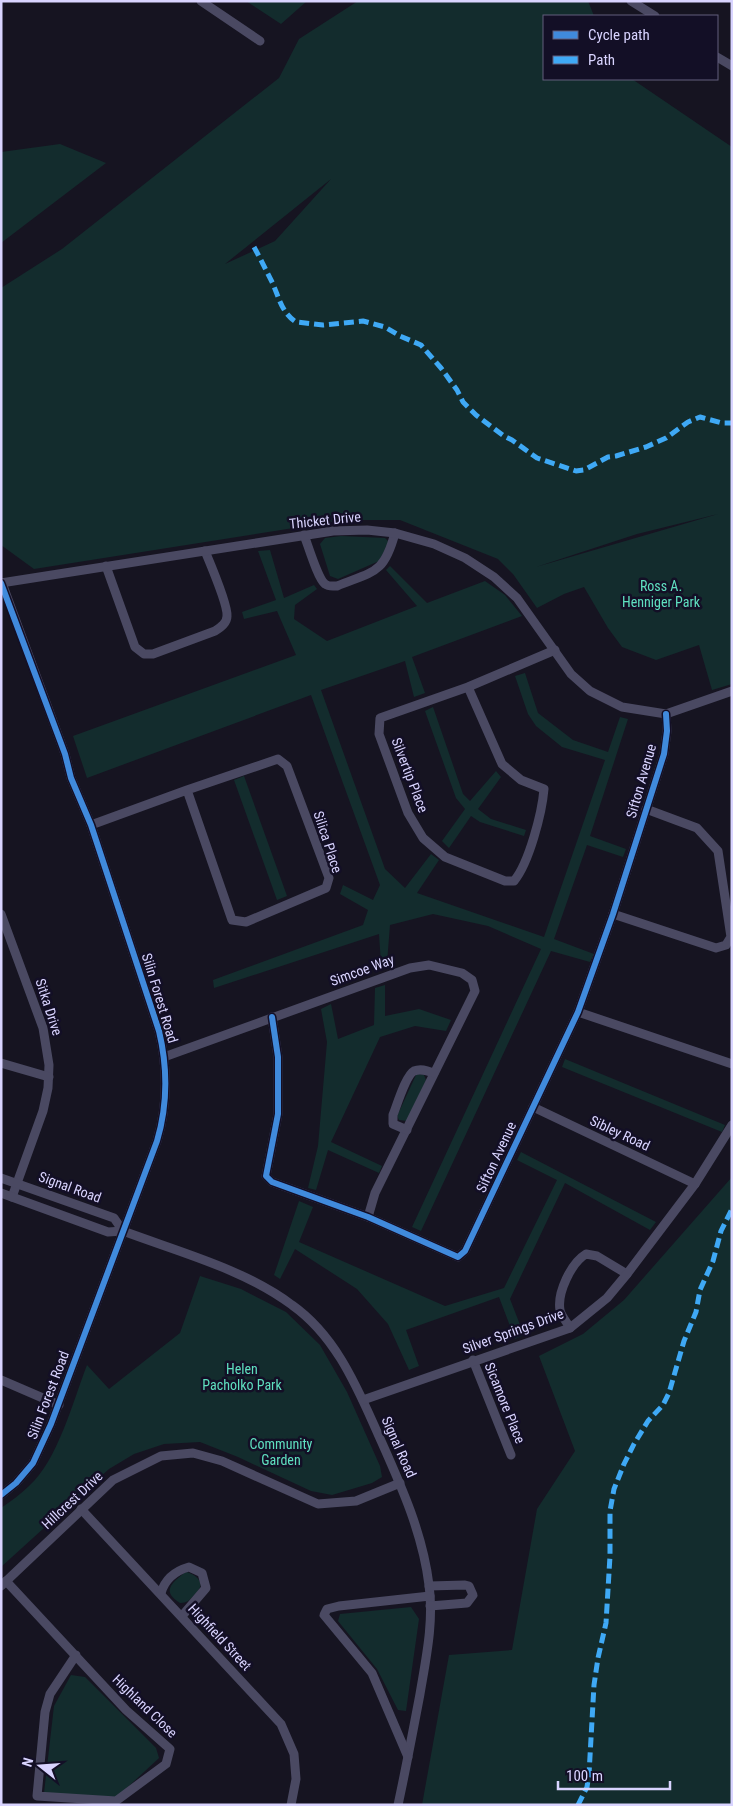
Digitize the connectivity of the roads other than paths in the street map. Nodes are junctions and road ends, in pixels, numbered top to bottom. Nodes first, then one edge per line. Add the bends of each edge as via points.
1 (200, 1) edge
2 (631, 1) edge
3 (653, 15) edge
4 (260, 41) dead end
5 (718, 58) edge
6 (732, 66) edge
7 (395, 533) junction
8 (304, 535) junction
9 (205, 551) junction
10 (106, 566) junction
11 (2, 583) edge
12 (555, 650) junction
13 (468, 687) junction
14 (732, 692) edge
15 (666, 714) junction
16 (187, 790) junction
17 (646, 809) junction
18 (90, 826) junction
19 (1, 914) edge
20 (613, 914) junction
21 (578, 1012) junction
22 (272, 1017) junction
23 (164, 1057) junction
24 (1, 1063) edge
25 (732, 1064) edge
26 (434, 1073) junction
27 (49, 1077) junction
28 (533, 1107) junction
29 (732, 1125) edge
30 (407, 1130) junction
31 (1, 1178) edge
32 (18, 1183) junction
33 (695, 1184) junction
34 (1, 1194) edge
35 (12, 1197) junction
36 (368, 1217) junction
37 (123, 1231) junction
38 (627, 1274) junction
39 (570, 1328) junction
40 (473, 1360) junction
41 (1, 1380) edge
42 (363, 1400) junction
43 (59, 1405) junction
44 (511, 1455) dead end
45 (400, 1483) junction
46 (1, 1494) edge
47 (81, 1509) junction
48 (4, 1584) edge
49 (429, 1586) junction
50 (161, 1593) junction
51 (430, 1596) junction
52 (430, 1606) junction
53 (182, 1616) junction
54 (76, 1654) junction
55 (408, 1757) junction
56 (291, 1805) edge
57 (398, 1805) edge

1 - 4 street
2 - 3 street
5 - 6 street
7 - 8 street, Thicket Drive via 333,530
7 - 8 street via 386,560 375,570 337,586 328,586 321,580
7 - 12 street, Thicket Drive via 451,551 494,576 525,607
8 - 9 street, Thicket Drive
9 - 10 street, Thicket Drive
9 - 10 street via 226,609 226,621 215,631 153,654 144,654 135,647
10 - 11 street, Thicket Drive
11 - 18 street, Silin Forest Road
12 - 13 street, Silvertip Place
12 - 15 street, Thicket Drive via 571,674 590,691 622,707
13 - 13 street, Silvertip Place via 380,718 379,734 408,813 423,838 445,857 504,882 514,881 521,872 542,811 544,789 521,780 502,764
14 - 15 street, Thicket Drive
15 - 17 street, Sifton Avenue via 664,754
16 - 16 street, Silica Place via 232,920 246,922 326,888 329,878 286,766 278,759
16 - 18 street, Silica Place
17 - 20 street, Sifton Avenue
17 - 20 street via 697,828 718,851 731,937 726,945 716,948
18 - 23 street, Silin Forest Road via 159,1031
19 - 27 street, Sitka Drive via 43,1028
20 - 21 street, Sifton Avenue
21 - 25 street
21 - 28 street, Sifton Avenue
22 - 23 street, Simcoe Way
22 - 26 street, Simcoe Way via 410,968 429,965 462,973 472,980 475,991
22 - 36 street, Sifton Avenue via 278,1057 278,1114 266,1176 272,1182
23 - 37 street, Silin Forest Road via 166,1098 161,1129
24 - 27 street
26 - 30 street, Simcoe Way
26 - 30 street via 421,1069 409,1076 392,1120 393,1124
27 - 32 street, Sitka Drive via 43,1111
28 - 33 street, Sibley Road
28 - 36 street, Sifton Avenue via 465,1251 458,1257
29 - 33 street, Silver Springs Drive
30 - 36 street, Simcoe Way via 375,1193
31 - 32 street, Signal Road
32 - 35 street, Sitka Drive
32 - 37 street, Signal Road via 114,1218
33 - 38 street, Silver Springs Drive
34 - 35 street, Signal Road
35 - 37 street, Signal Road via 108,1232
37 - 42 street, Signal Road via 253,1281 294,1306 331,1343
37 - 43 street, Silin Forest Road
38 - 39 street, Silver Springs Drive via 607,1298
38 - 39 street via 597,1256 586,1254 577,1260 560,1295 560,1312
39 - 40 street, Silver Springs Drive
40 - 42 street, Silver Springs Drive
40 - 44 street, Sicamore Place
41 - 43 street, Silin Forest Road
42 - 45 street, Signal Road
43 - 46 street, Silin Forest Road via 32,1463 16,1483
45 - 47 street, Hillcrest Drive via 356,1501 318,1504 222,1461 193,1454 161,1456 113,1480
45 - 49 street, Signal Road via 414,1516
47 - 48 street, Hillcrest Drive
47 - 50 street, Highfield Street
48 - 54 street, Highland Close
49 - 51 street, Signal Road
49 - 52 street via 465,1585 473,1595 467,1603
50 - 53 street, Highfield Street
50 - 53 street via 164,1583 180,1570 188,1567 202,1573 206,1588
51 - 52 street, Signal Road
51 - 55 street via 339,1606 327,1609 324,1615 372,1673
52 - 55 street, Signal Road via 427,1654
53 - 56 street, Highfield Street via 281,1724 294,1754 296,1779
54 - 54 street, Highland Close via 50,1694 45,1712 37,1796 116,1801 166,1764 170,1749 126,1710
55 - 57 street, Signal Road

